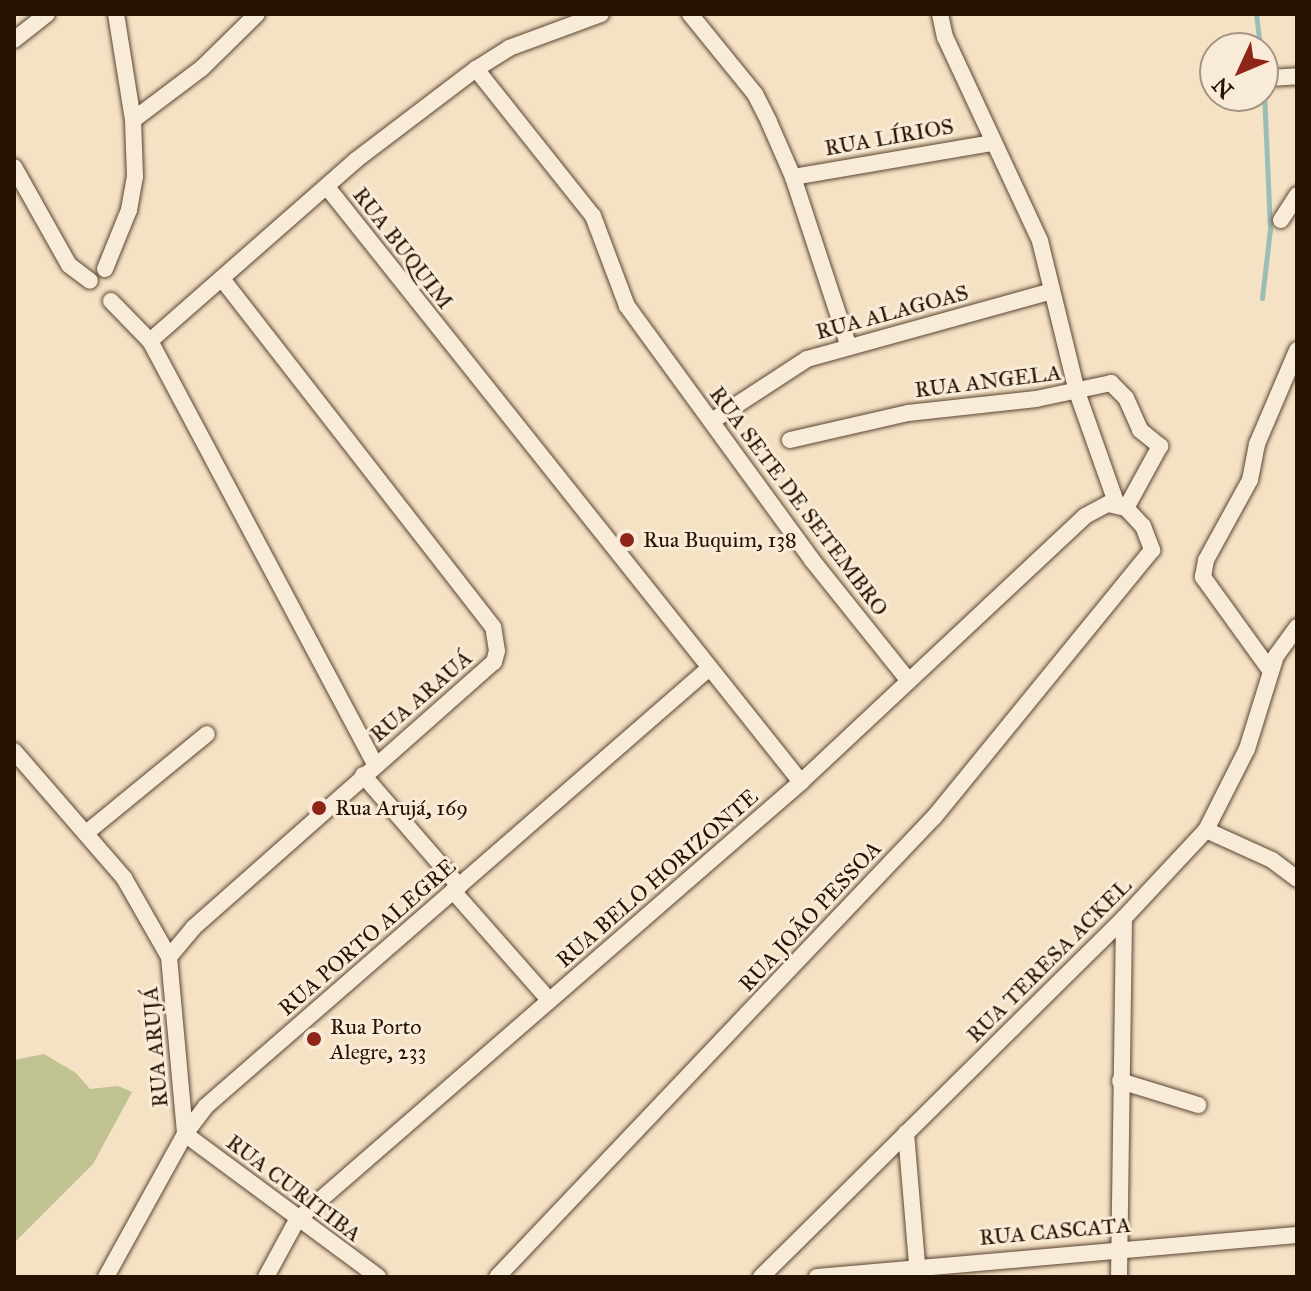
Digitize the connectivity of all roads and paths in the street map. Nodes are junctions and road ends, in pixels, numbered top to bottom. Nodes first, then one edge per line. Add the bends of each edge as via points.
1 (116, 14) edge
2 (257, 14) edge
3 (601, 14) edge
4 (690, 14) edge
5 (940, 14) edge
6 (36, 17) edge
7 (14, 40) edge
8 (476, 69) junction
9 (133, 120) junction
10 (992, 143) junction
11 (14, 167) edge
12 (793, 177) junction
13 (327, 187) junction
14 (1297, 195) edge
15 (1281, 220) dead end
16 (105, 269) dead end
17 (222, 279) junction
18 (90, 281) dead end
19 (1052, 291) junction
20 (111, 301) dead end
21 (150, 341) junction
22 (848, 344) junction
23 (1297, 350) edge
24 (1077, 392) junction
25 (712, 421) junction
26 (790, 440) dead end
27 (1121, 505) junction
28 (1297, 627) edge
29 (707, 670) junction
30 (1270, 670) junction
31 (908, 680) junction
32 (207, 734) dead end
33 (14, 751) edge
34 (369, 770) junction
35 (801, 782) junction
36 (1206, 830) junction
37 (86, 833) junction
38 (1297, 879) edge
39 (456, 889) junction
40 (1124, 918) junction
41 (169, 957) junction
42 (549, 1000) junction
43 (1120, 1081) junction
44 (1198, 1105) dead end
45 (906, 1133) junction
46 (185, 1134) junction
47 (297, 1220) junction
48 (1297, 1235) edge
49 (1118, 1247) junction
50 (918, 1271) edge
51 (106, 1277) edge
52 (266, 1277) edge
53 (378, 1277) edge
54 (497, 1277) edge
55 (761, 1277) edge
56 (817, 1277) edge
57 (1119, 1277) edge

1 - 9 street
2 - 9 street via 202,68
3 - 8 street via 533,37
4 - 12 street via 755,94
5 - 10 street
6 - 7 street
8 - 13 street
8 - 25 street, RUA SETE DE SETEMBRO via 593,216 627,306
9 - 16 street via 133,194
10 - 12 street, RUA LÍRIOS
10 - 19 street via 1040,241
11 - 18 street via 69,265
12 - 22 street
13 - 17 street, RUA BUQUIM
13 - 29 street, RUA BUQUIM
14 - 15 street
17 - 21 street, RUA BUQUIM
17 - 34 street, RUA ARAUÁ via 496,637 494,662
19 - 22 street, RUA ALAGOAS
19 - 24 street
20 - 21 street
21 - 34 street
22 - 25 street, RUA ALAGOAS via 777,375
23 - 30 street via 1257,444 1250,480 1206,560 1203,577
24 - 26 street, RUA ANGELA via 908,413
24 - 27 street
24 - 27 street, RUA ANGELA via 1116,385 1140,430 1160,446
25 - 31 street, RUA SETE DE SETEMBRO via 812,560
27 - 31 street, RUA BELO HORIZONTE via 1085,516
27 - 54 street, RUA JOÃO PESSOA via 1153,546 934,817
28 - 30 street, RUA TERESA ACKEL
29 - 35 street, RUA BUQUIM
29 - 39 street, RUA PORTO ALEGRE
30 - 36 street, RUA TERESA ACKEL via 1247,749
31 - 35 street, RUA BELO HORIZONTE
32 - 37 street
33 - 37 street
34 - 39 street
34 - 41 street, RUA ARAUÁ via 193,928
35 - 42 street, RUA BELO HORIZONTE
36 - 38 street via 1272,860
36 - 40 street, RUA TERESA ACKEL
37 - 41 street via 124,878
39 - 42 street
39 - 46 street, RUA PORTO ALEGRE via 205,1107
40 - 43 street
40 - 45 street, RUA TERESA ACKEL
41 - 46 street, RUA ARUJÁ
42 - 47 street, RUA BELO HORIZONTE
43 - 44 street
43 - 49 street
45 - 50 street
45 - 55 street, RUA TERESA ACKEL
46 - 47 street, RUA CURITIBA
46 - 51 street, RUA PORTO ALEGRE
47 - 52 street, RUA BELO HORIZONTE
47 - 53 street, RUA CURITIBA
48 - 49 street, RUA CASCATA
49 - 50 street, RUA CASCATA
49 - 57 street
50 - 56 street, RUA CASCATA

